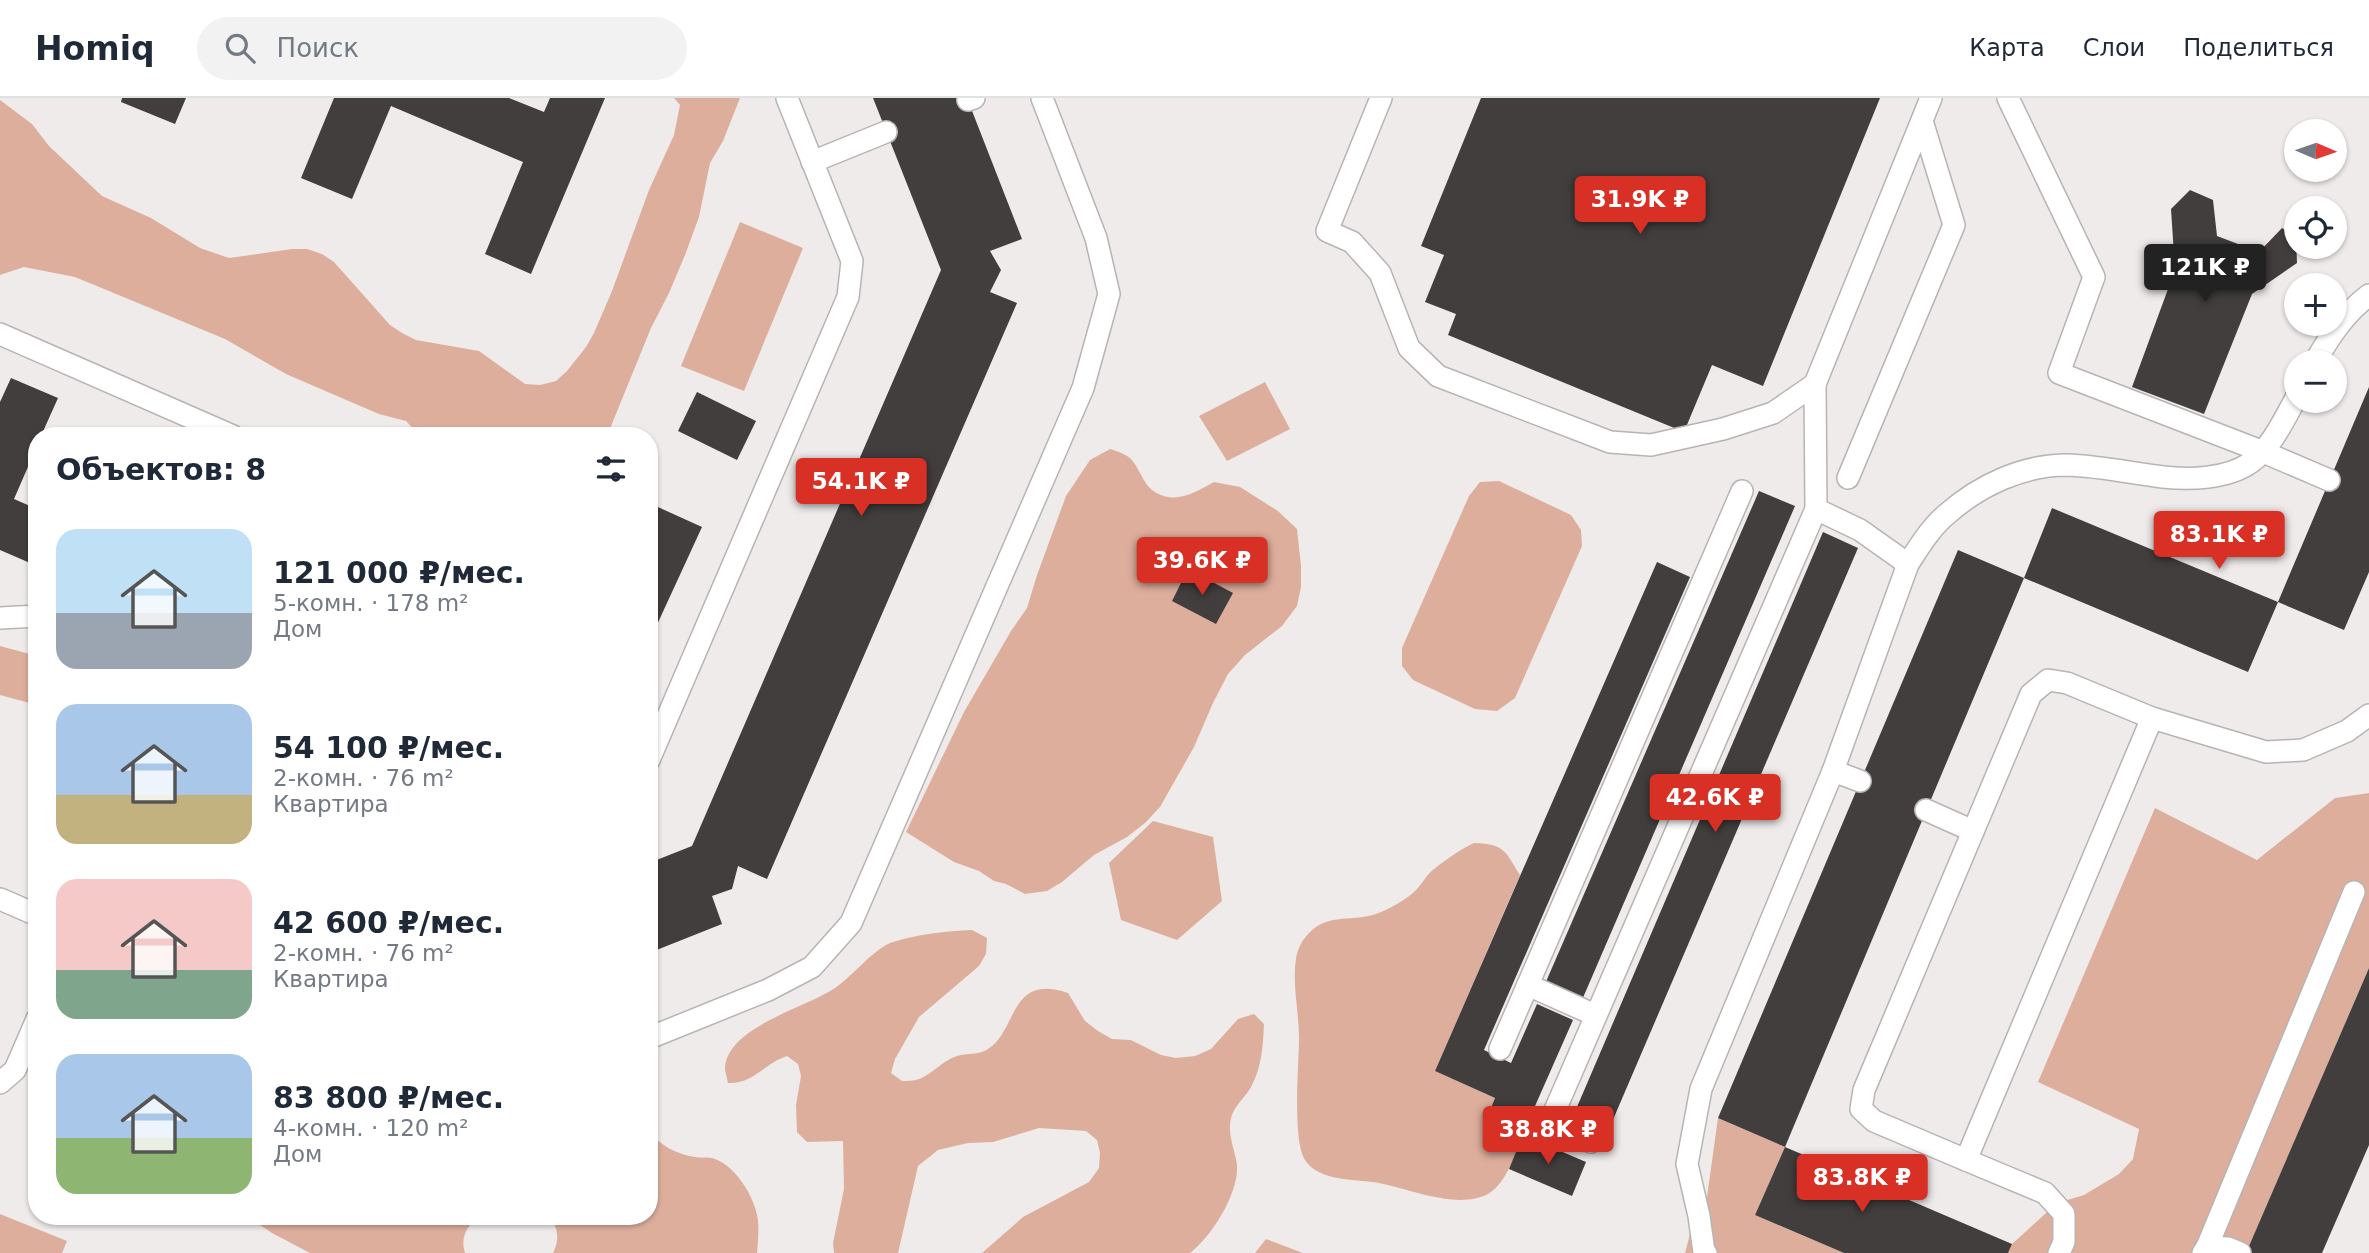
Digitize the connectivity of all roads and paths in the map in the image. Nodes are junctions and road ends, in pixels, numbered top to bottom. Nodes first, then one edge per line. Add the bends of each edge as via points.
1 (787, 98) edge
2 (1042, 98) edge
3 (1381, 98) edge
4 (1931, 98) edge
5 (2008, 98) edge
6 (1922, 121) junction
7 (886, 132) dead end
8 (812, 162) junction
9 (2369, 295) edge
10 (0, 334) edge
11 (2322, 350) edge
12 (1815, 384) junction
13 (2288, 413) edge
14 (212, 427) edge
15 (2261, 451) junction
16 (1848, 478) dead end
17 (2329, 480) dead end
18 (1742, 491) dead end
19 (1815, 509) junction
20 (1908, 564) junction
21 (28, 616) edge
22 (0, 618) edge
23 (2369, 715) edge
24 (2152, 718) junction
25 (658, 739) edge
26 (1833, 771) junction
27 (1860, 781) dead end
28 (1926, 810) dead end
29 (1973, 831) junction
30 (2354, 892) dead end
31 (0, 899) edge
32 (28, 911) edge
33 (1528, 985) junction
34 (1595, 1016) junction
35 (658, 1034) edge
36 (28, 1039) edge
37 (1500, 1049) dead end
38 (0, 1083) edge
39 (1591, 1142) dead end
40 (1966, 1160) junction
41 (1699, 1216) junction
42 (2205, 1250) edge
43 (1689, 1253) edge
44 (1706, 1253) edge
45 (2059, 1253) edge
46 (2240, 1253) edge

1 - 8 lane
2 - 35 lane via 1096,238 1108,294 1083,388 851,923 812,967
3 - 12 lane via 1327,231 1352,242 1380,273 1409,348 1438,376 1610,442 1651,445 1773,412
4 - 6 lane
5 - 15 lane via 2094,277 2059,373
6 - 12 lane
6 - 16 lane via 1954,225
7 - 8 lane
8 - 25 lane via 852,261 848,298
9 - 11 lane via 2354,306
10 - 14 lane
12 - 19 lane
13 - 15 lane
15 - 17 lane
15 - 20 lane via 2250,463 2230,471 2186,480 2068,465 2029,468 1975,494 1945,515
18 - 33 lane
19 - 20 lane via 1860,530
19 - 34 lane
20 - 26 lane
21 - 22 lane
23 - 24 lane via 2347,732 2303,750 2266,752
24 - 29 lane via 2067,682 2048,680 2031,694
24 - 40 lane
26 - 27 lane
26 - 41 lane via 1701,1089 1687,1164
28 - 29 lane
29 - 40 lane via 1864,1090 1861,1109 1874,1121
30 - 42 lane
31 - 32 lane
33 - 34 lane
33 - 37 lane
34 - 39 lane via 1549,1124
36 - 38 lane via 15,1070
40 - 45 lane via 2045,1193 2064,1214 2064,1242
41 - 43 lane
41 - 44 lane
42 - 46 lane via 2228,1248

